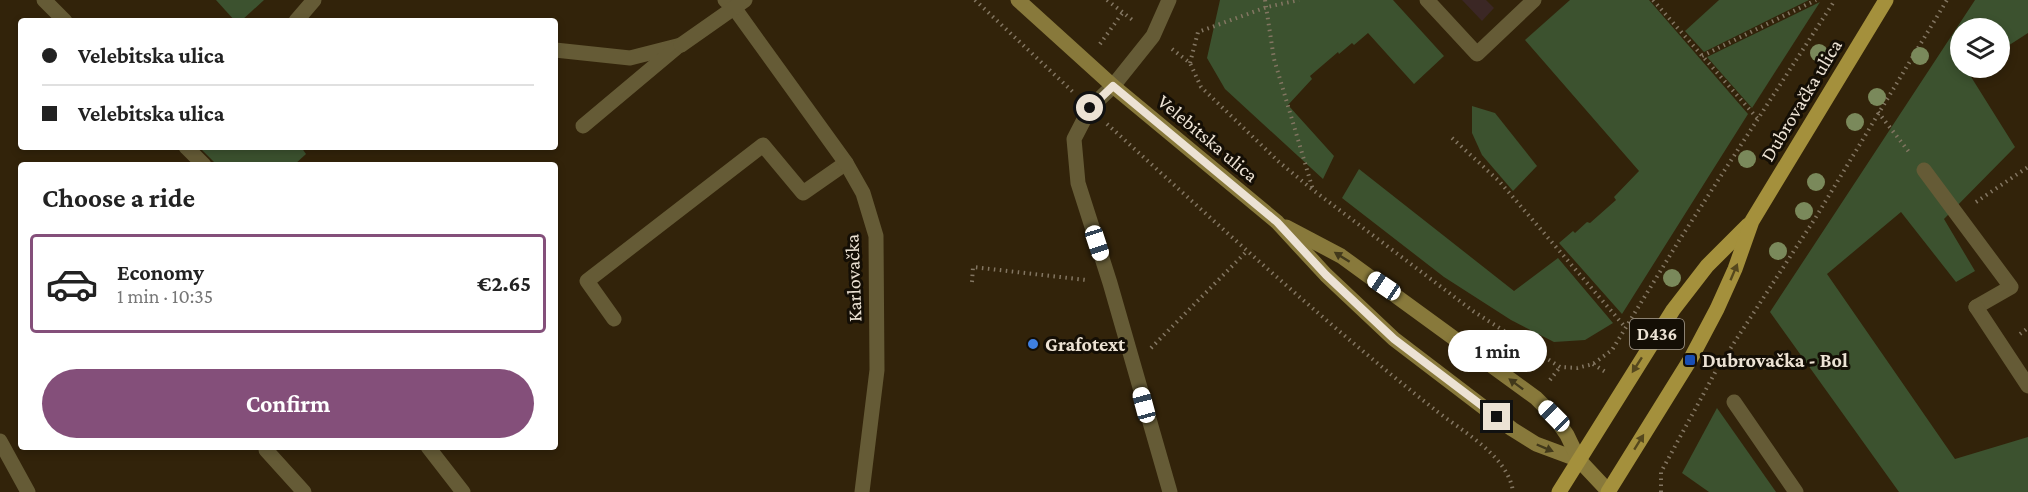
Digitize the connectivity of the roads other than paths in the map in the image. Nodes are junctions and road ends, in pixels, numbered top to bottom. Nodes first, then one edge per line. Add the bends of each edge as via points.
1 (44, 0) edge
2 (314, 0) edge
3 (1018, 0) edge
4 (1169, 0) edge
5 (1427, 0) edge
6 (1534, 0) edge
7 (1886, 0) edge
8 (735, 3) edge
9 (62, 18) edge
10 (299, 18) edge
11 (681, 45) junction
12 (558, 50) edge
13 (1113, 86) junction
14 (583, 126) dead end
15 (189, 150) edge
16 (201, 162) edge
17 (846, 163) junction
18 (1924, 170) dead end
19 (1752, 221) junction
20 (1277, 222) junction
21 (614, 319) dead end
22 (2028, 386) edge
23 (1734, 402) dead end
24 (1, 444) edge
25 (266, 450) dead end
26 (430, 450) edge
27 (1579, 460) junction
28 (28, 492) edge
29 (304, 492) edge
30 (463, 492) edge
31 (862, 492) edge
32 (1170, 492) edge
33 (1559, 492) edge
34 (1608, 492) edge
35 (1796, 492) edge

1 - 9 street
2 - 10 street
3 - 13 street, Velebitska ulica
4 - 13 street via 1154,36
5 - 6 street via 1477,54
7 - 19 main road, Dubrovačka ulica / D436
8 - 11 street
8 - 17 street, Karlovačka
11 - 12 street via 630,58
11 - 14 street
13 - 20 street, Velebitska ulica
13 - 32 street via 1090,108 1074,139 1077,183
15 - 16 street
17 - 21 street via 803,193 763,145 588,282
17 - 31 street, Karlovačka via 863,193 876,236 877,370
18 - 22 street via 2011,287 1976,307
19 -> 27 main road, Dubrovačka ulica / D436 via 1707,266 1673,309
34 -> 19 main road, Dubrovačka ulica / D436 via 1690,360 1735,269
20 -> 27 street, Velebitska ulica via 1394,339 1512,429 1536,444
27 -> 20 street, Velebitska ulica via 1568,435 1536,398 1341,256
23 - 35 street
24 - 28 street
25 - 29 street
26 - 30 street
27 - 33 main road, Dubrovačka ulica / D436
27 - 34 street, Velebitska ulica

